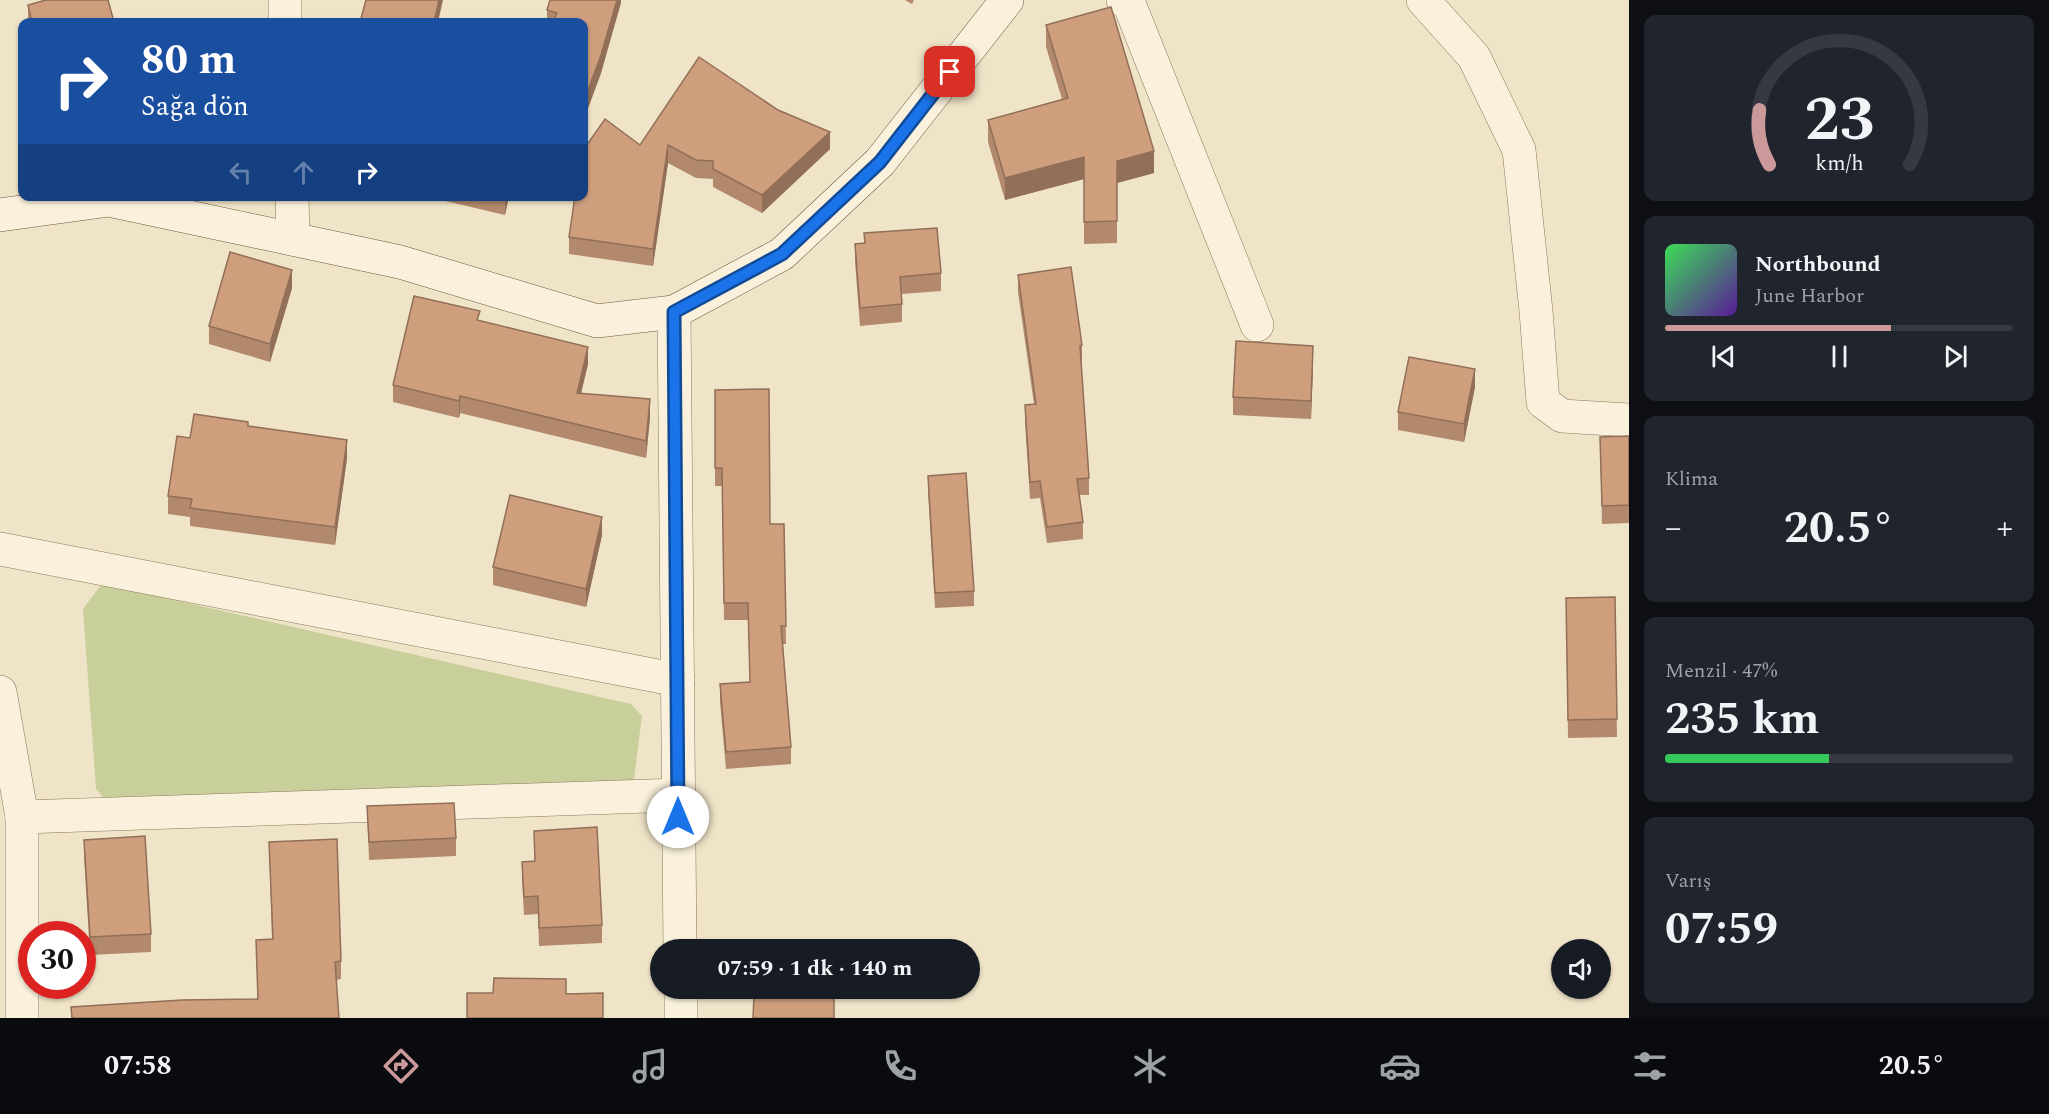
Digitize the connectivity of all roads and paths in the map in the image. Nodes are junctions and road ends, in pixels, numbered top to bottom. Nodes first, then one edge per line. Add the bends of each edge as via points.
1 (285, 0) edge
2 (1007, 0) edge
3 (1123, 0) edge
4 (1423, 0) edge
5 (285, 18) edge
6 (102, 201) edge
7 (114, 201) edge
8 (292, 201) edge
9 (0, 215) edge
10 (293, 240) junction
11 (674, 312) junction
12 (1257, 325) dead end
13 (1629, 420) edge
14 (0, 549) edge
15 (678, 680) junction
16 (0, 692) edge
17 (678, 795) junction
18 (22, 817) junction
19 (680, 939) edge
20 (681, 999) edge
21 (22, 1018) edge
22 (681, 1018) edge

1 - 5 street
2 - 11 street via 880,162 782,254
3 - 12 street via 1130,6
4 - 13 street via 1474,57 1518,150 1543,402 1562,416
6 - 9 street
7 - 10 street
8 - 10 street
10 - 11 street via 400,262 597,321
11 - 15 street
14 - 15 street
15 - 17 street
16 - 18 street
17 - 18 street
17 - 19 street
18 - 21 street
20 - 22 street

